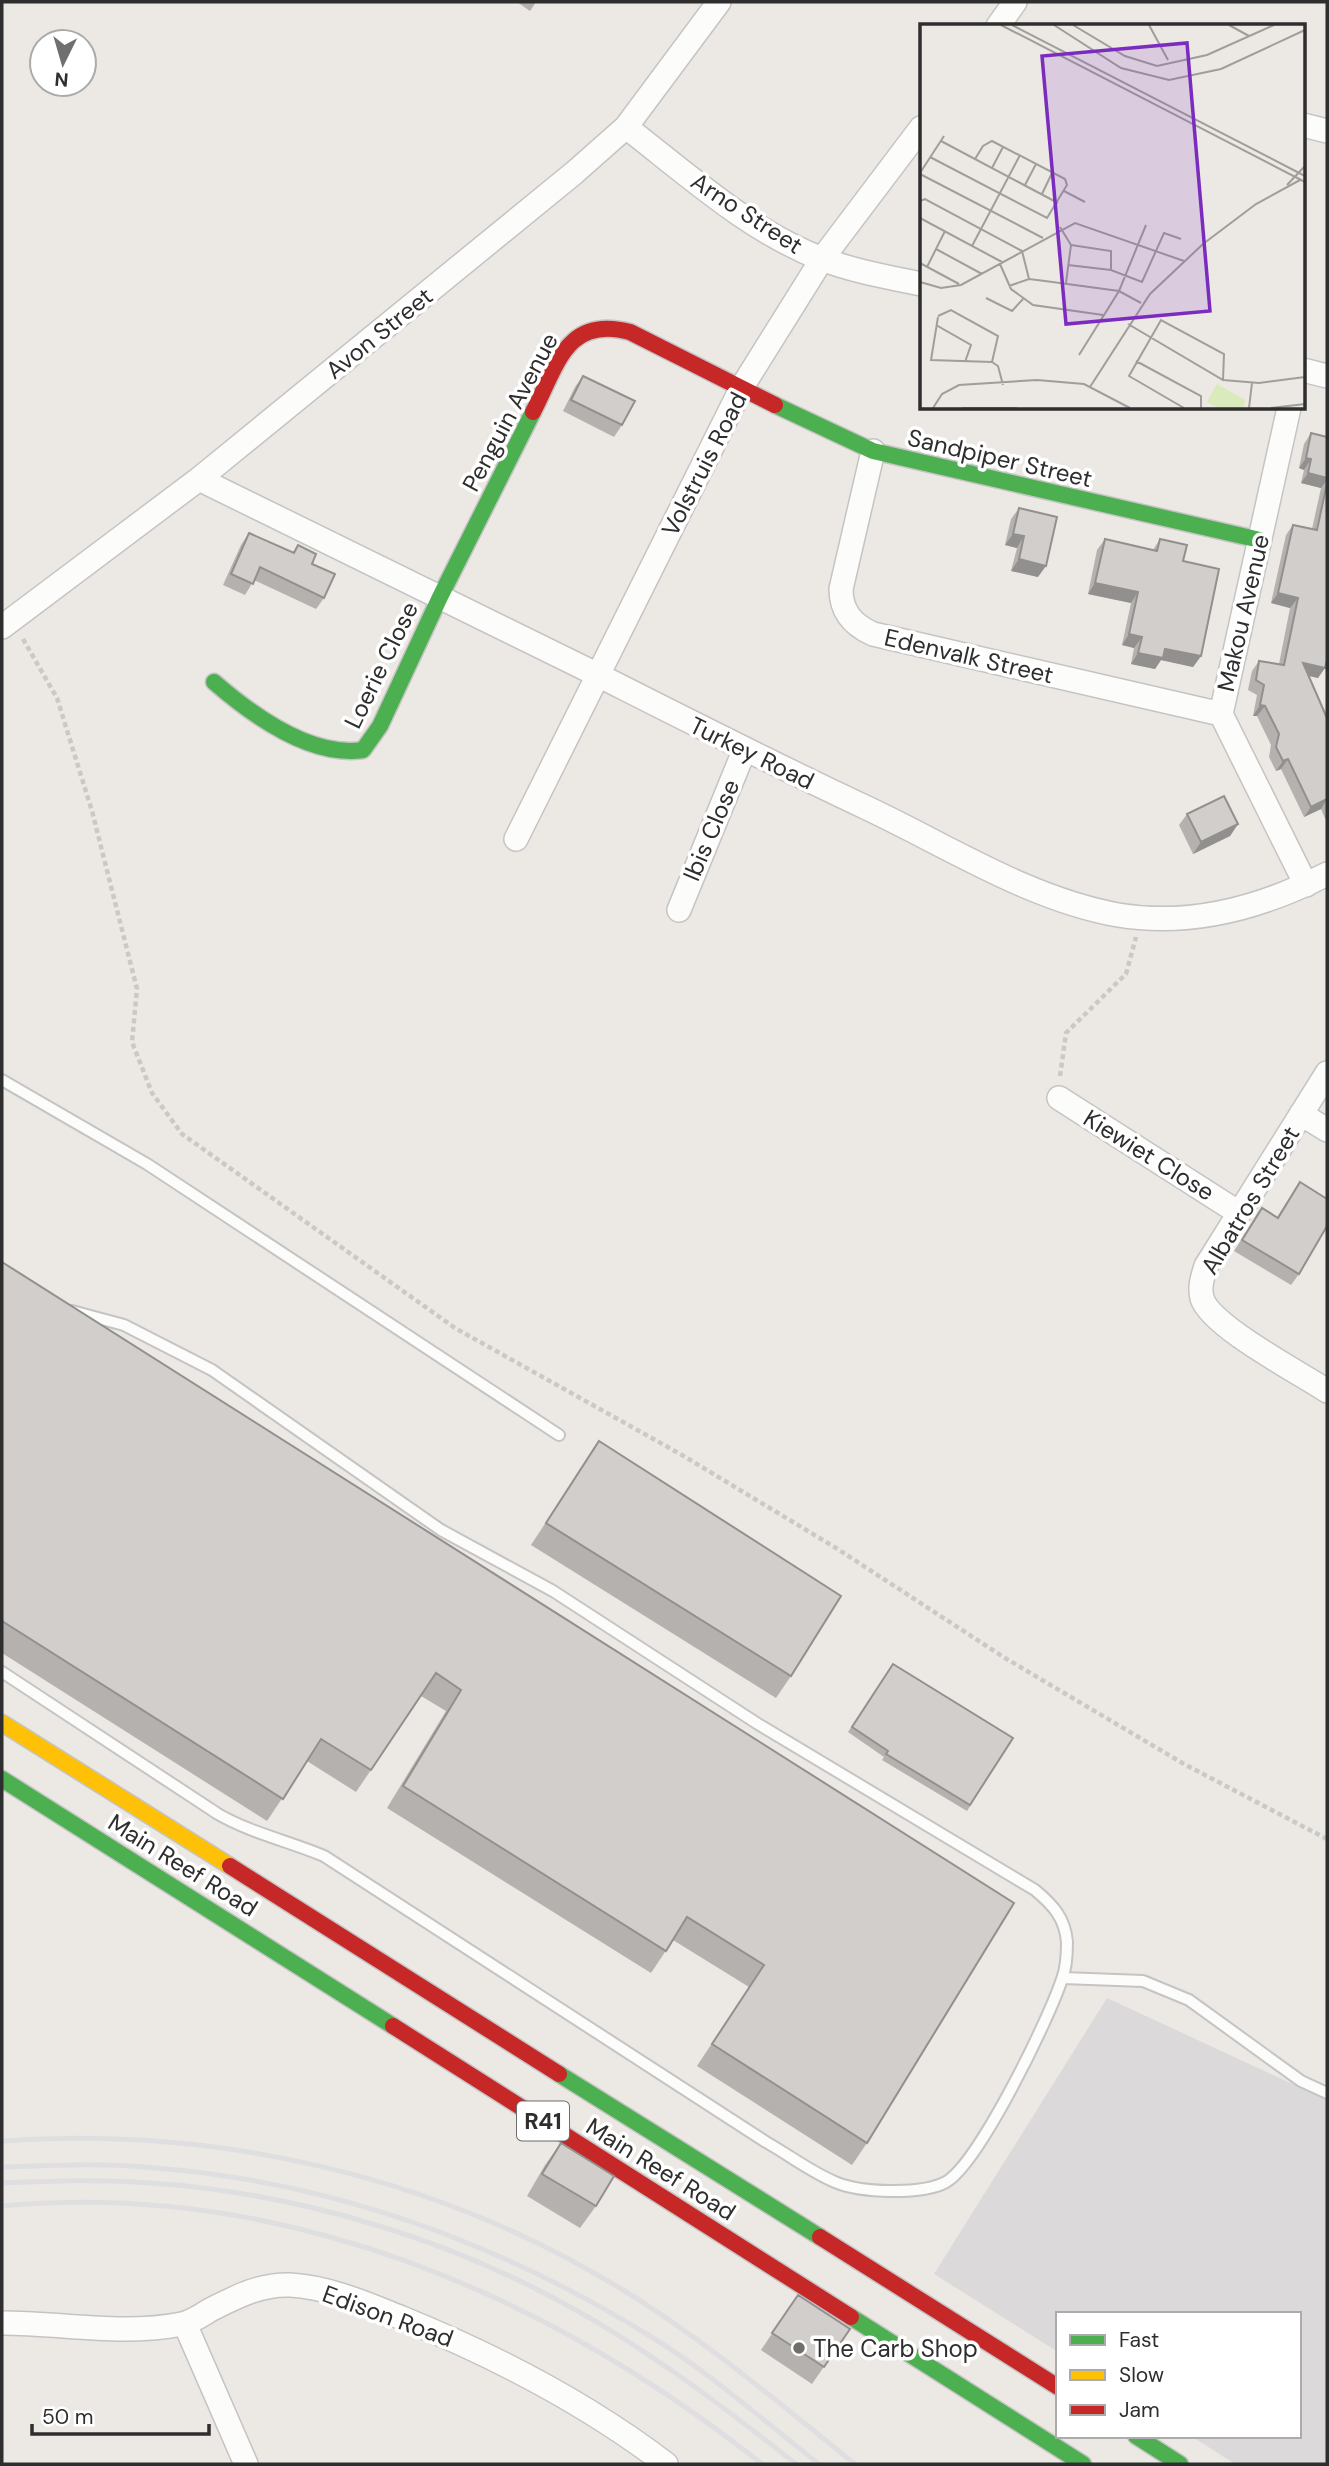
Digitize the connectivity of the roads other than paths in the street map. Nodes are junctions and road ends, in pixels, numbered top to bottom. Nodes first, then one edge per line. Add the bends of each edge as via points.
1 (719, 2) edge
2 (1015, 2) edge
3 (999, 24) edge
4 (1304, 125) edge
5 (626, 127) junction
6 (920, 129) edge
7 (1327, 131) edge
8 (822, 259) junction
9 (920, 284) edge
10 (1304, 370) edge
11 (1327, 376) edge
12 (742, 387) junction
13 (1289, 410) edge
14 (873, 451) junction
15 (199, 479) junction
16 (1260, 540) junction
17 (439, 597) junction
18 (7, 624) edge
19 (598, 675) junction
20 (214, 682) dead end
21 (1221, 713) junction
22 (744, 751) junction
23 (516, 839) dead end
24 (1327, 874) edge
25 (1306, 885) junction
26 (679, 910) dead end
27 (1327, 1073) edge
28 (2, 1080) edge
29 (1059, 1098) road end
30 (1301, 1114) junction
31 (1327, 1130) edge
32 (1239, 1213) junction
33 (60, 1305) edge
34 (1327, 1391) edge
35 (559, 1435) dead end
36 (2, 1672) edge
37 (8, 1727) edge
38 (2, 1749) edge
39 (2, 1779) edge
40 (1063, 1978) junction
41 (1327, 2093) edge
42 (2, 2323) edge
43 (185, 2324) junction
44 (1056, 2386) edge
45 (1139, 2438) edge
46 (246, 2464) edge
47 (666, 2464) edge
48 (1083, 2464) edge
49 (1180, 2464) edge

1 - 5 street, Avon Street
2 - 3 street
4 - 7 street
5 - 8 street, Arno Street via 723,202
5 - 15 street, Avon Street via 533,209
6 - 8 street, Volstruis Road
8 - 9 street, Arno Street
8 - 12 street, Volstruis Road
10 - 11 street
12 - 14 main road, Sandpiper Street
12 - 17 main road, Penguin Avenue via 630,332 603,325 576,335
12 - 19 street, Volstruis Road
13 - 16 street, Makou Avenue
14 - 16 main road, Sandpiper Street
14 - 21 street, Edenvalk Street via 841,589 841,603 860,628
15 - 17 street, Turkey Road
15 - 18 street, Avon Street
16 - 21 street, Makou Avenue
17 - 19 street, Turkey Road
17 - 20 main road, Loerie Close via 371,743 354,755 312,742 254,713
19 - 22 street, Turkey Road
19 - 23 street, Volstruis Road
21 - 25 street, Makou Avenue
22 - 25 street, Turkey Road via 1046,895 1086,908 1137,916 1216,914
22 - 26 street, Ibis Close
24 - 25 street, Turkey Road
27 - 30 street, Albatros Street
28 - 35 lane via 147,1164
29 - 32 street, Kiewiet Close
30 - 31 street
30 - 32 street, Albatros Street
32 - 34 street, Albatros Street via 1200,1284 1208,1311
33 - 40 lane via 124,1325 212,1370 442,1530 553,1591 758,1724 1035,1890 1056,1908 1065,1928
36 - 40 lane via 243,1829 324,1856 836,2183 863,2189 924,2189 945,2182 967,2164 1024,2064
37 - 38 main road
37 - 44 main road, Main Reef Road / R41 via 960,2333
39 - 48 main road, Main Reef Road / R41 via 939,2365
40 - 41 lane via 1143,1981 1189,2000 1301,2081
42 - 43 street, Edison Road via 136,2329
43 - 46 street
43 - 47 street, Edison Road via 265,2286 322,2290 372,2306 478,2352 573,2401
45 - 49 main road

